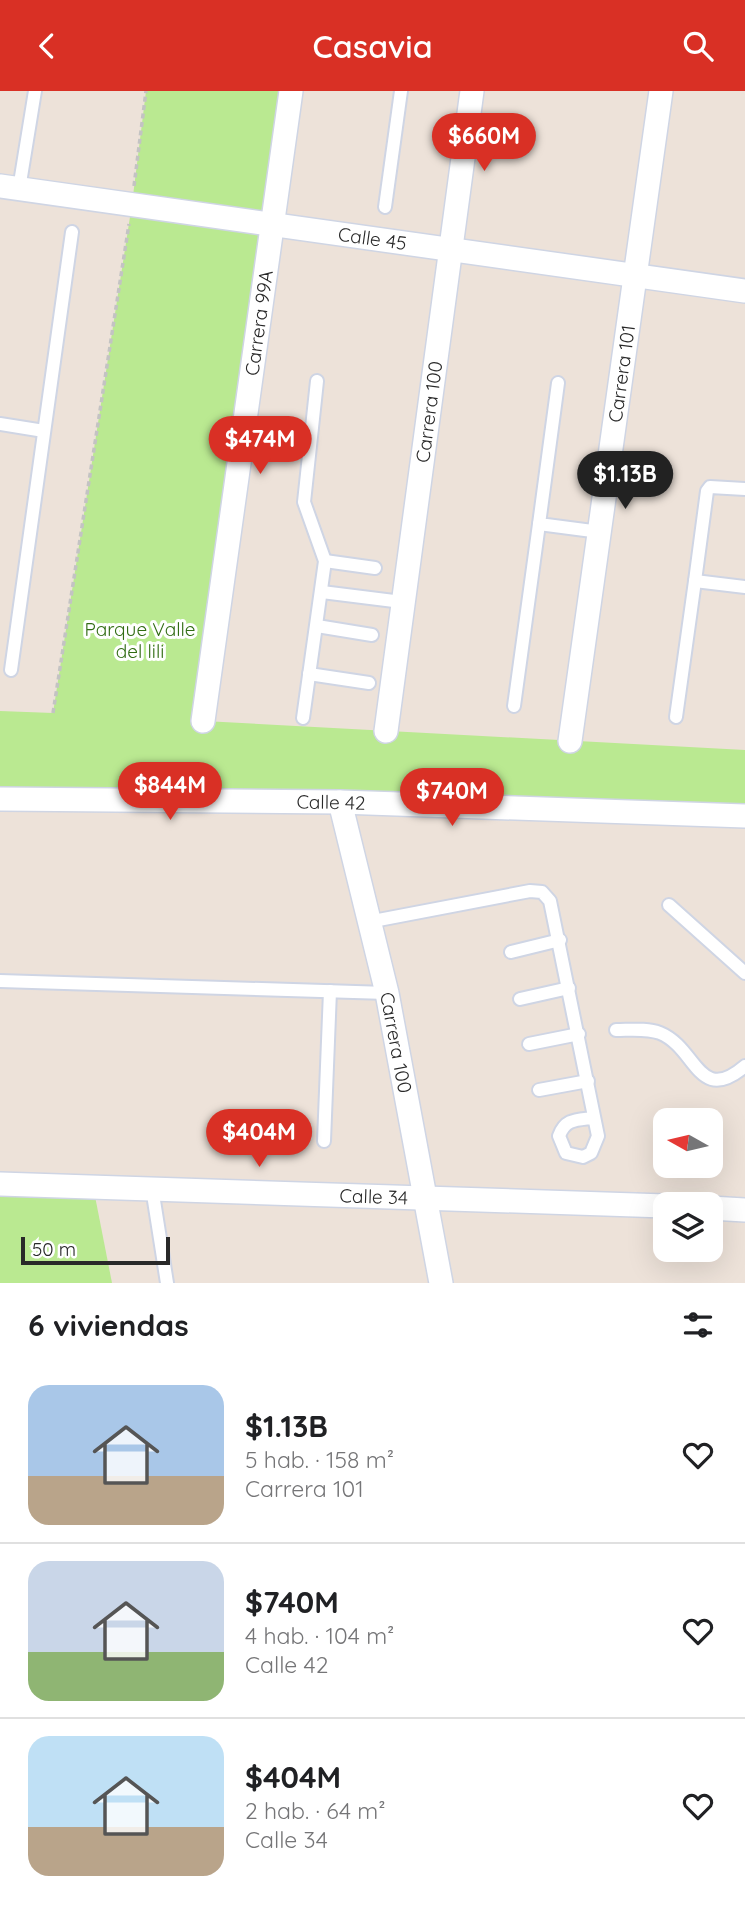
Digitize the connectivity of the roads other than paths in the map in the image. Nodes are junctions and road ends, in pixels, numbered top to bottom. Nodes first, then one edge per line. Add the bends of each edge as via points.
1 (35, 91) edge
2 (291, 91) edge
3 (401, 91) edge
4 (472, 91) edge
5 (661, 91) edge
6 (10, 188) edge
7 (385, 207) dead end
8 (273, 224) junction
9 (72, 232) dead end
10 (452, 249) junction
11 (636, 275) junction
12 (745, 291) edge
13 (317, 381) dead end
14 (558, 383) dead end
15 (0, 424) edge
16 (44, 431) junction
17 (745, 489) edge
18 (539, 524) junction
19 (600, 532) junction
20 (325, 561) junction
21 (375, 568) dead end
22 (695, 581) junction
23 (745, 587) edge
24 (322, 592) junction
25 (402, 602) junction
26 (317, 626) junction
27 (372, 635) dead end
28 (11, 670) dead end
29 (309, 674) junction
30 (369, 683) dead end
31 (514, 706) dead end
32 (676, 717) dead end
33 (303, 718) dead end
34 (203, 722) dead end
35 (386, 731) dead end
36 (570, 741) dead end
37 (0, 799) edge
38 (340, 802) junction
39 (745, 816) edge
40 (669, 905) dead end
41 (368, 922) junction
42 (560, 940) junction
43 (511, 952) dead end
44 (745, 973) edge
45 (0, 981) edge
46 (569, 988) junction
47 (330, 991) junction
48 (387, 993) junction
49 (520, 999) dead end
50 (616, 1030) dead end
51 (579, 1034) junction
52 (529, 1044) dead end
53 (745, 1066) edge
54 (588, 1081) junction
55 (539, 1090) dead end
56 (592, 1118) dead end
57 (324, 1141) dead end
58 (0, 1184) edge
59 (152, 1188) junction
60 (423, 1196) junction
61 (653, 1206) edge
62 (723, 1209) edge
63 (745, 1210) edge
64 (167, 1283) edge
65 (441, 1283) edge

1 - 6 lane
2 - 8 street, Carrera 99A
3 - 7 lane
4 - 10 street, Carrera 100
5 - 11 street, Carrera 101
6 - 8 street, Calle 45
8 - 10 street, Calle 45
8 - 34 street, Carrera 99A
9 - 16 lane
10 - 11 street, Calle 45
10 - 25 street, Carrera 100
11 - 12 street, Calle 45
11 - 19 street, Carrera 101
13 - 20 lane via 304,502
14 - 18 lane
15 - 16 lane
16 - 28 lane
17 - 22 lane via 710,487 707,491
18 - 19 lane
18 - 31 lane
19 - 36 street, Carrera 101
20 - 21 lane
20 - 24 lane
22 - 23 lane
22 - 32 lane
24 - 25 lane
24 - 26 lane
25 - 35 street, Carrera 100
26 - 27 lane
26 - 29 lane
29 - 30 lane
29 - 33 lane
37 - 38 street, Calle 42
38 - 39 street, Calle 42
38 - 41 street, Carrera 100
40 - 44 lane
41 - 42 lane via 530,891 542,893 550,901
41 - 48 street, Carrera 100
42 - 43 lane
42 - 46 lane
45 - 47 lane
46 - 49 lane
46 - 51 lane
47 - 48 lane
47 - 57 lane
48 - 60 street, Carrera 100
50 - 53 lane via 668,1038 709,1079 719,1082
51 - 52 lane
51 - 54 lane
54 - 55 lane
54 - 56 lane
58 - 59 street, Calle 34
59 - 60 street, Calle 34
59 - 64 lane
60 - 61 street, Calle 34
60 - 65 street, Carrera 100
62 - 63 street

